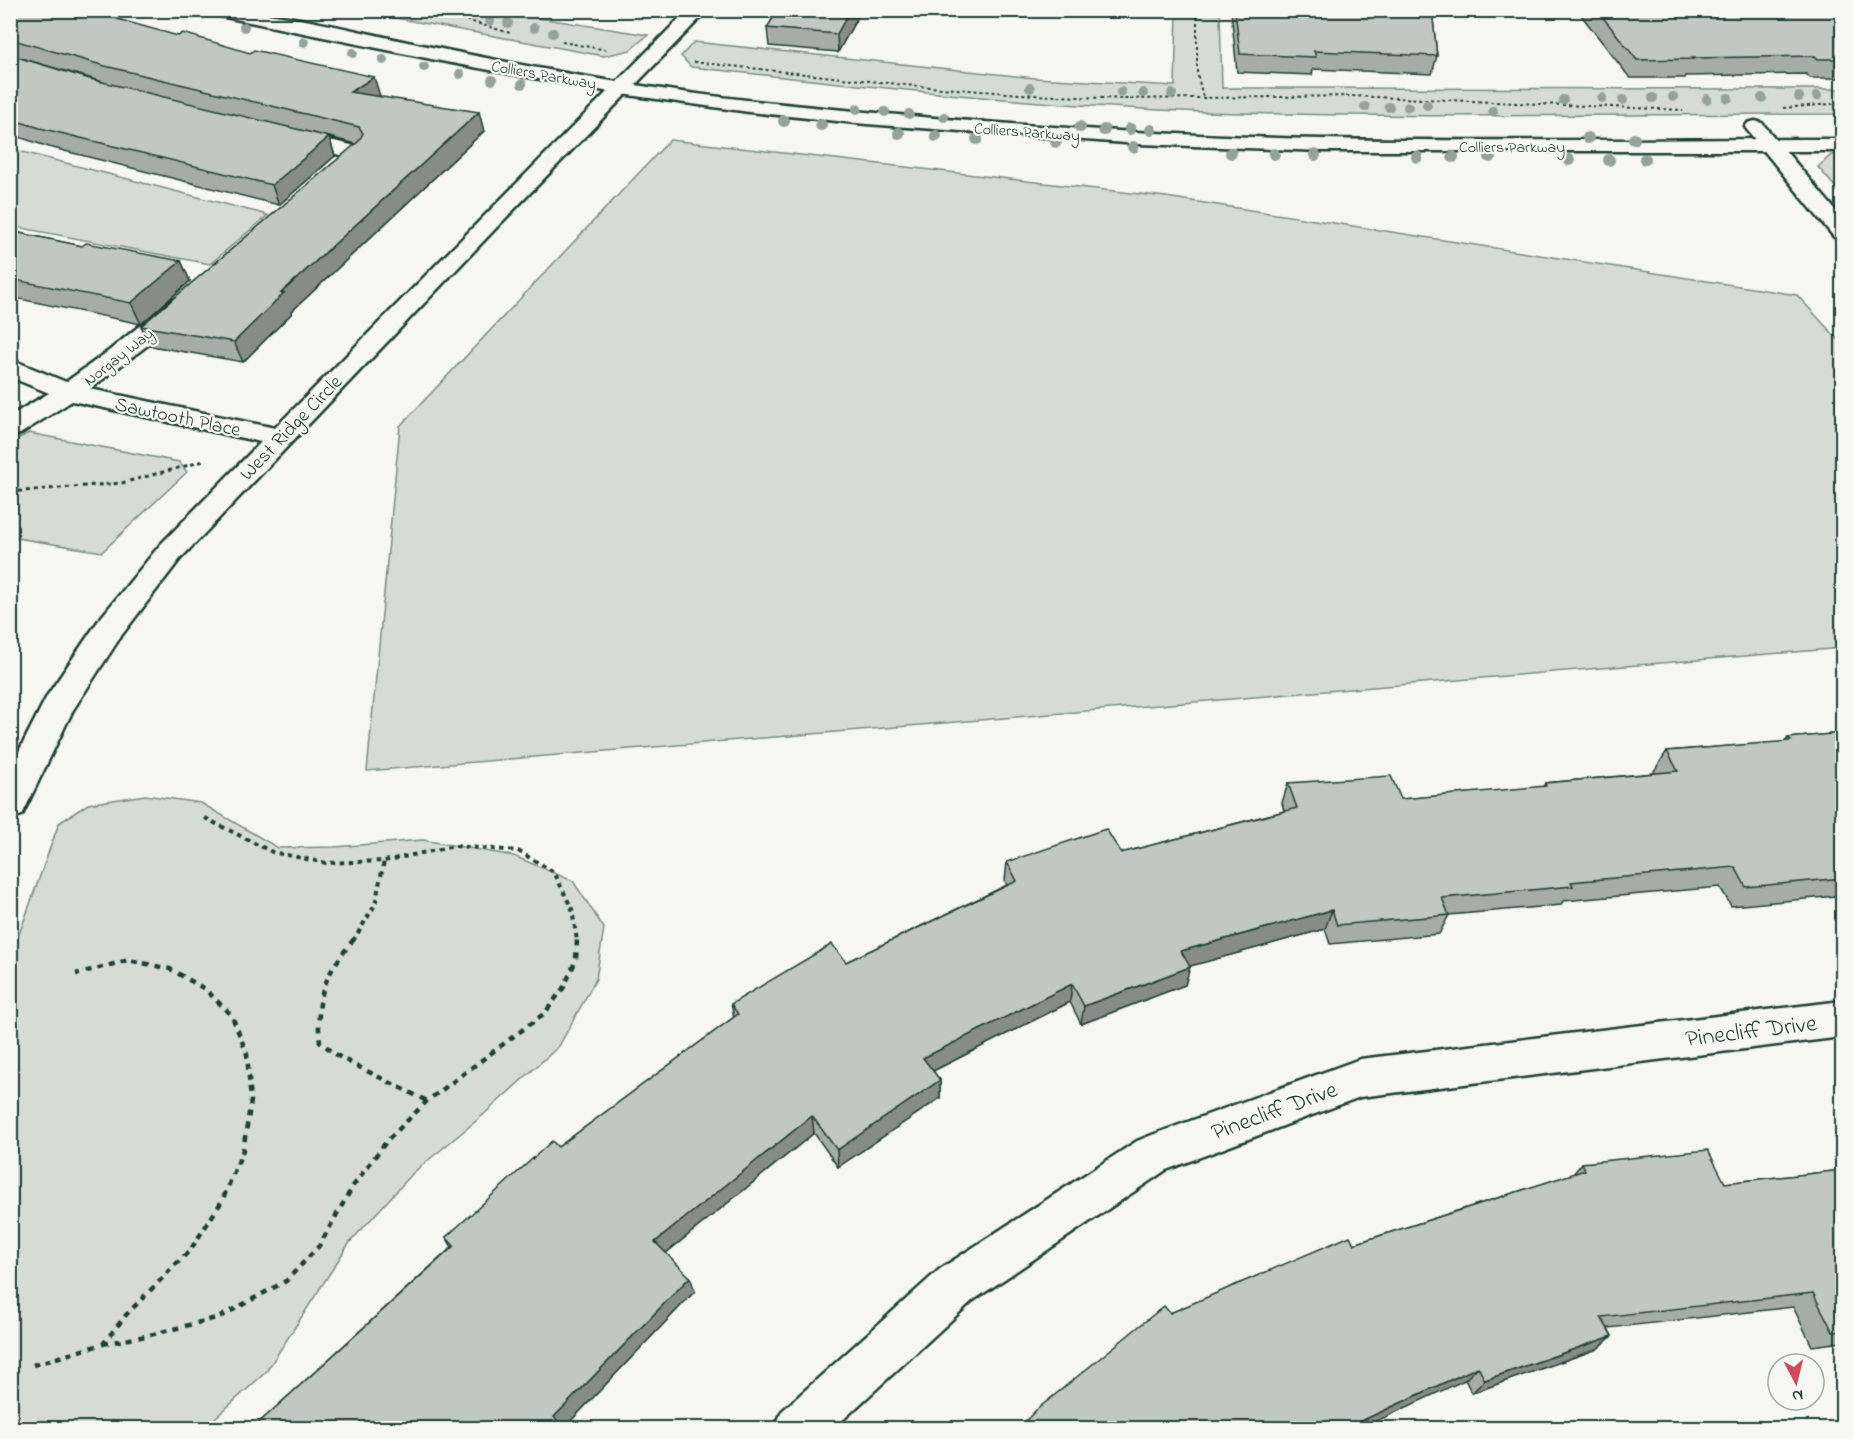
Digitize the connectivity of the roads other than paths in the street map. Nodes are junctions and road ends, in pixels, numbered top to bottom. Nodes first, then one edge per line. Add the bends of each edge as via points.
1 (220, 10) edge
2 (304, 10) edge
3 (699, 10) edge
4 (629, 80) junction
5 (1109, 116) dead end
6 (1709, 125) dead end
7 (1755, 127) junction
8 (1842, 127) edge
9 (265, 131) edge
10 (1770, 145) junction
11 (1842, 145) edge
12 (347, 161) edge
13 (1842, 232) edge
14 (199, 289) edge
15 (10, 367) edge
16 (70, 393) junction
17 (10, 428) edge
18 (279, 437) junction
19 (10, 805) edge
20 (1842, 1019) edge
21 (799, 1428) edge

1 - 4 street, Colliers Parkway via 446,57
2 - 4 street, Colliers Parkway
3 - 4 street, West Ridge Circle
4 - 5 street, Colliers Parkway via 957,108
4 - 10 street, Colliers Parkway via 749,106 1139,138 1322,146
4 - 18 street, West Ridge Circle
6 - 7 street
7 - 8 street
7 - 10 street
9 - 12 street
10 - 11 street, Colliers Parkway
10 - 13 street
14 - 16 street, Norgay Way
15 - 16 street, Sawtooth Place
16 - 17 street, Norgay Way
16 - 18 street, Sawtooth Place
18 - 19 street, West Ridge Circle via 170,552 110,628 59,705
20 - 21 street, Pinecliff Drive via 1360,1078 1152,1155 957,1285

